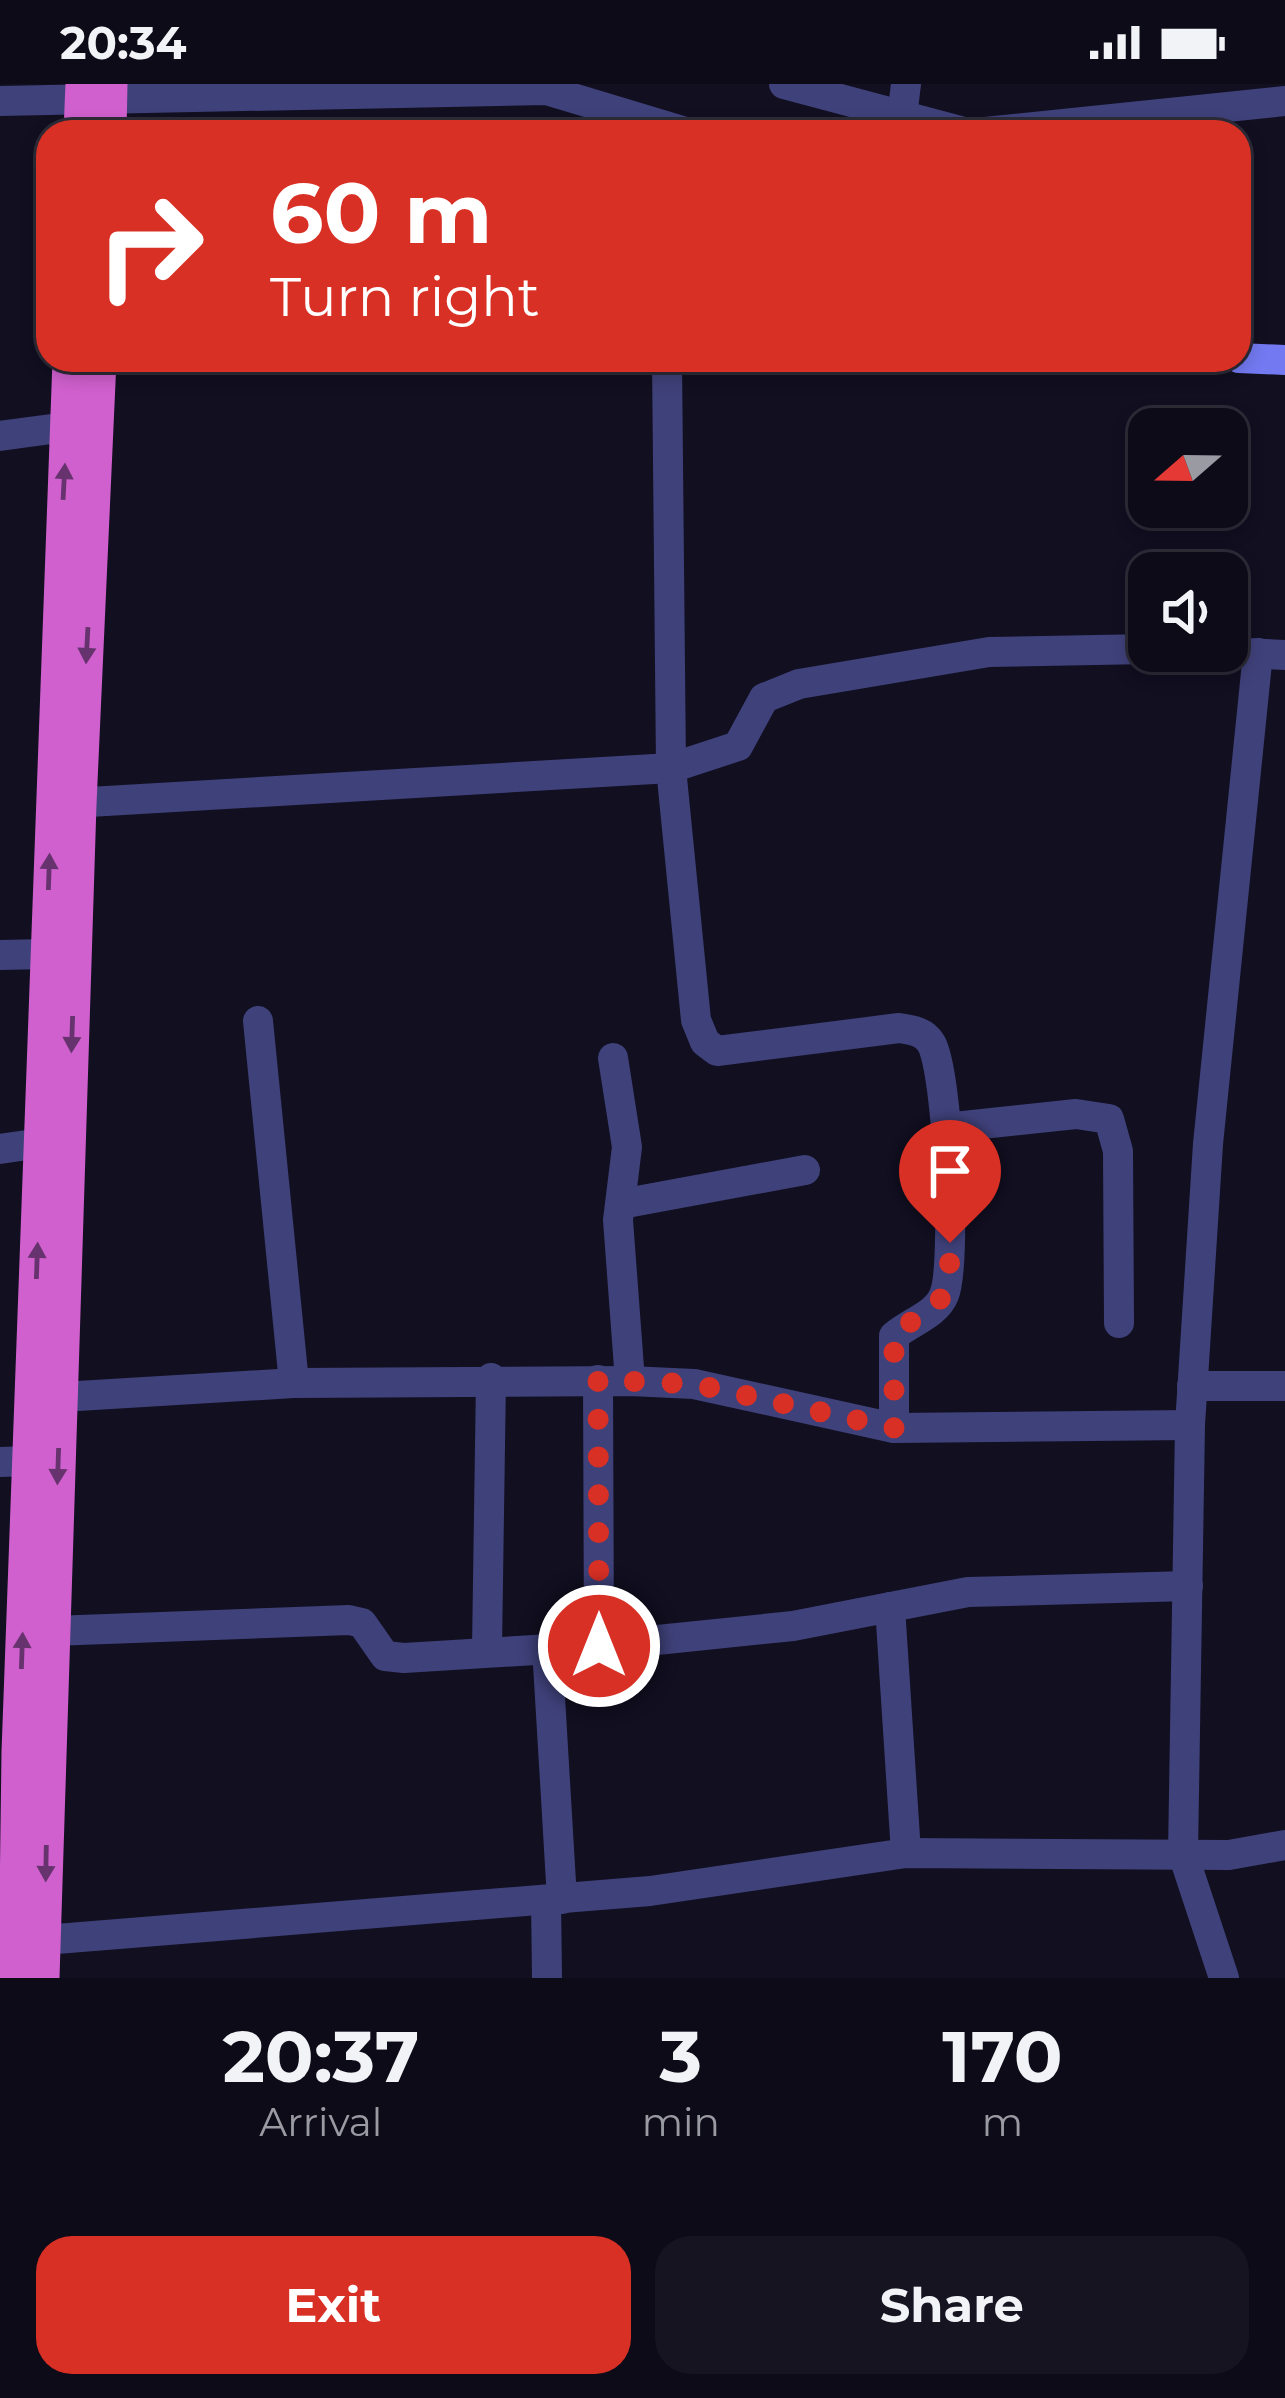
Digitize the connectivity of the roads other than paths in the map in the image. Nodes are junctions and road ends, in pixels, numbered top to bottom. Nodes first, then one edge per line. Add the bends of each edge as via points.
1 (784, 84) edge
2 (906, 84) edge
3 (1281, 84) edge
4 (1175, 98) edge
5 (0, 101) edge
6 (1285, 101) edge
7 (96, 106) edge
8 (646, 120) edge
9 (898, 120) edge
10 (908, 120) edge
11 (1052, 120) edge
12 (1251, 359) edge
13 (1285, 360) edge
14 (68, 372) edge
15 (99, 372) edge
16 (667, 372) edge
17 (66, 427) junction
18 (0, 436) edge
19 (1128, 649) edge
20 (1271, 654) edge
21 (671, 768) junction
22 (65, 804) junction
23 (47, 954) junction
24 (0, 955) edge
25 (258, 1021) dead end
26 (613, 1058) dead end
27 (945, 1127) junction
28 (41, 1142) junction
29 (0, 1149) edge
30 (805, 1169) dead end
31 (621, 1204) junction
32 (1119, 1323) dead end
33 (491, 1378) junction
34 (598, 1380) junction
35 (630, 1381) junction
36 (294, 1383) junction
37 (1192, 1386) junction
38 (1285, 1386) edge
39 (61, 1396) junction
40 (1190, 1425) junction
41 (894, 1428) junction
42 (15, 1462) edge
43 (1188, 1586) junction
44 (890, 1607) junction
45 (52, 1631) junction
46 (599, 1646) junction
47 (547, 1647) junction
48 (487, 1649) junction
49 (22, 1752) edge
50 (1285, 1845) edge
51 (906, 1852) junction
52 (1183, 1854) junction
53 (554, 1899) junction
54 (44, 1940) junction
55 (15, 1978) edge
56 (43, 1978) edge
57 (547, 1978) edge
58 (1224, 1978) edge

1 - 9 street
2 - 10 street
3 - 6 street
4 - 6 street
4 - 11 street
5 - 7 street
7 - 8 street via 546,90
12 - 13 main road
14 - 17 highway
15 -> 22 highway
16 - 21 street
17 - 18 street
22 -> 17 highway
19 - 21 street via 1006,650 799,684 764,698 737,746
20 - 37 street via 1208,1144
21 - 22 street
21 - 27 street via 696,1019 705,1042 717,1051 917,1031 931,1042
23 -> 22 highway
22 -> 39 highway
23 - 24 street
23 - 28 highway
25 - 36 street
26 - 31 street via 627,1147
27 - 32 street via 1076,1114 1109,1119 1118,1151
27 - 41 street via 950,1279 943,1300 894,1336
28 - 29 street
42 -> 28 highway
30 - 31 street
31 - 35 street
33 - 34 street
33 - 36 street
33 - 48 street
34 - 35 street
34 - 46 street
35 - 41 street via 694,1384
36 - 39 street
37 - 38 street
37 - 40 street
39 -> 45 highway
40 - 41 street
40 - 43 street
49 -> 42 highway
43 - 44 street via 968,1592
43 - 52 street
44 - 46 street via 794,1626
44 - 51 street
45 - 48 street via 349,1620 362,1623 385,1656
45 - 49 highway
46 - 47 street
47 - 48 street
47 - 53 street
49 -> 54 highway
49 - 55 highway
50 - 52 street
51 - 52 street
51 - 53 street
52 - 58 street
53 - 54 street
53 - 57 street
54 - 56 highway

